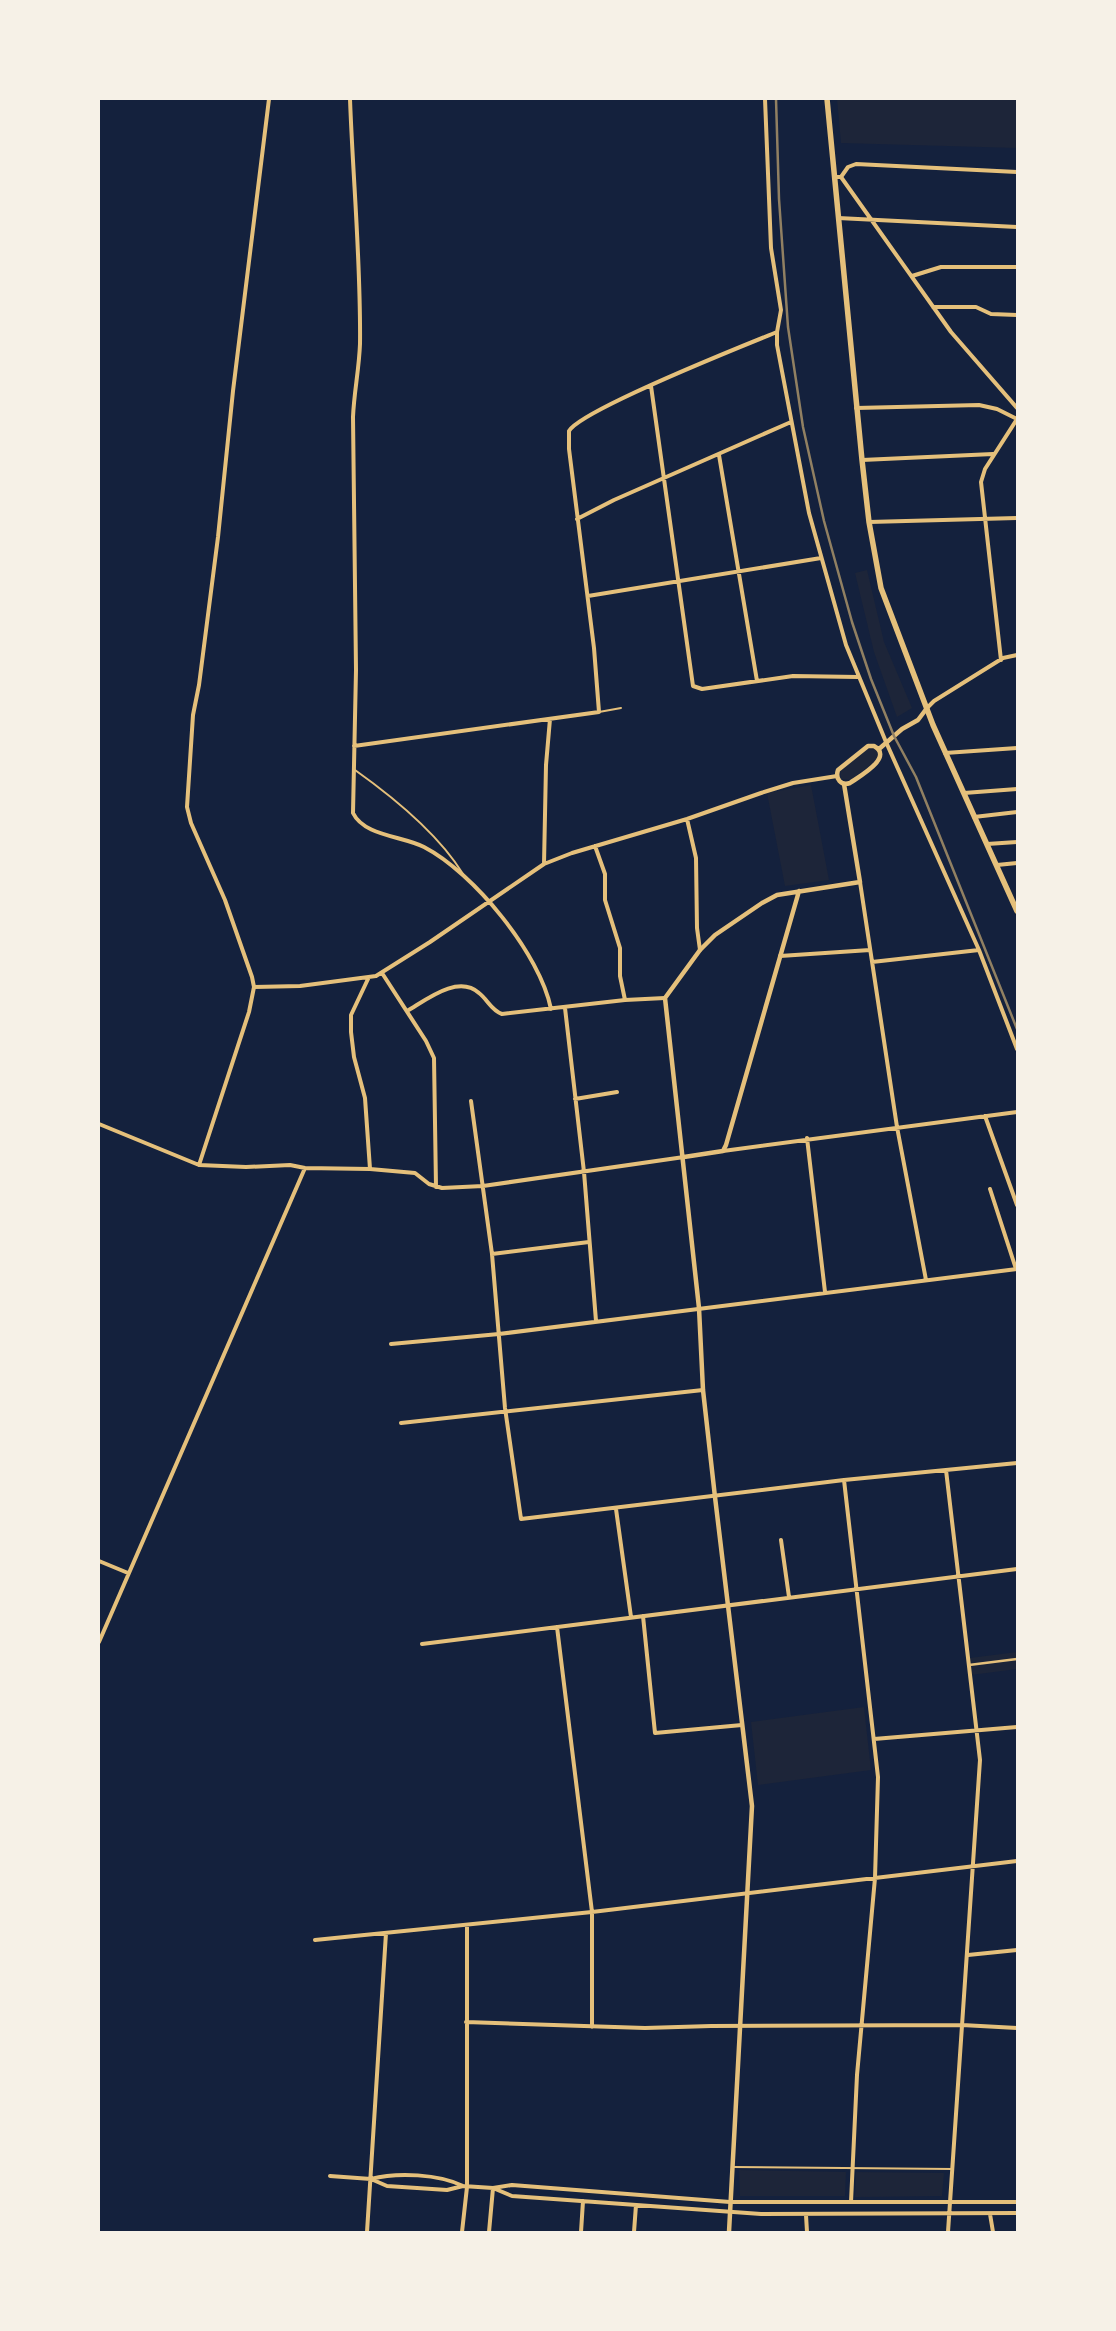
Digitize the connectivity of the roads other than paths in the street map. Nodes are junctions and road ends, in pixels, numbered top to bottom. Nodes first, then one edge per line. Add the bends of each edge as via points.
1 (269, 99) edge
2 (350, 99) edge
3 (764, 99) edge
4 (828, 99) edge
5 (1017, 172) edge
6 (838, 177) junction
7 (838, 218) junction
8 (871, 220) junction
9 (1017, 226) edge
10 (1017, 267) edge
11 (912, 276) junction
12 (933, 307) junction
13 (1017, 315) edge
14 (777, 332) junction
15 (651, 386) junction
16 (856, 408) junction
17 (1017, 408) edge
18 (1017, 419) edge
19 (791, 422) junction
20 (994, 454) junction
21 (719, 455) junction
22 (862, 460) junction
23 (664, 479) junction
24 (1017, 518) edge
25 (578, 519) junction
26 (985, 519) junction
27 (869, 522) junction
28 (821, 558) junction
29 (739, 573) junction
30 (678, 583) junction
31 (588, 596) junction
32 (1017, 654) edge
33 (1001, 660) junction
34 (858, 677) junction
35 (757, 681) junction
36 (621, 708) dead end
37 (926, 708) junction
38 (599, 712) junction
39 (550, 719) junction
40 (886, 742) junction
41 (354, 746) junction
42 (1017, 748) edge
43 (879, 749) junction
44 (946, 753) junction
45 (354, 769) junction
46 (836, 776) junction
47 (844, 784) junction
48 (1017, 789) edge
49 (964, 793) junction
50 (1017, 812) edge
51 (974, 817) junction
52 (686, 819) junction
53 (1017, 842) edge
54 (987, 844) junction
55 (595, 846) junction
56 (1017, 863) edge
57 (544, 864) junction
58 (997, 866) junction
59 (464, 875) junction
60 (860, 882) junction
61 (799, 891) junction
62 (1017, 893) edge
63 (1010, 894) junction
64 (488, 902) junction
65 (1017, 911) edge
66 (700, 950) junction
67 (870, 950) junction
68 (979, 950) junction
69 (780, 956) junction
70 (872, 962) junction
71 (382, 973) junction
72 (368, 978) junction
73 (254, 987) junction
74 (665, 998) junction
75 (625, 1000) junction
76 (565, 1008) junction
77 (551, 1009) junction
78 (407, 1011) junction
79 (1017, 1049) edge
80 (617, 1092) dead end
81 (575, 1100) junction
82 (471, 1101) dead end
83 (1017, 1112) edge
84 (985, 1116) junction
85 (99, 1124) edge
86 (898, 1127) junction
87 (807, 1138) junction
88 (723, 1151) junction
89 (684, 1157) junction
90 (199, 1165) junction
91 (305, 1168) junction
92 (370, 1169) junction
93 (584, 1172) junction
94 (484, 1186) junction
95 (436, 1187) junction
96 (990, 1189) dead end
97 (1017, 1205) edge
98 (589, 1242) junction
99 (492, 1254) junction
100 (1017, 1269) edge
101 (926, 1280) junction
102 (825, 1292) junction
103 (699, 1308) junction
104 (596, 1321) junction
105 (499, 1334) junction
106 (392, 1344) dead end
107 (703, 1390) junction
108 (506, 1413) junction
109 (401, 1423) dead end
110 (1017, 1463) edge
111 (946, 1470) junction
112 (844, 1480) junction
113 (714, 1497) junction
114 (616, 1509) junction
115 (781, 1540) dead end
116 (99, 1561) edge
117 (1017, 1569) edge
118 (128, 1574) junction
119 (960, 1576) junction
120 (856, 1588) junction
121 (789, 1597) junction
122 (727, 1605) junction
123 (643, 1616) junction
124 (631, 1617) junction
125 (557, 1627) junction
126 (99, 1642) edge
127 (422, 1644) dead end
128 (1017, 1659) edge
129 (969, 1665) junction
130 (742, 1725) junction
131 (1017, 1727) edge
132 (977, 1730) junction
133 (874, 1739) junction
134 (1017, 1860) edge
135 (973, 1866) junction
136 (875, 1878) junction
137 (748, 1892) junction
138 (592, 1912) junction
139 (467, 1924) junction
140 (386, 1933) junction
141 (315, 1940) dead end
142 (1017, 1950) edge
143 (968, 1955) junction
144 (466, 2022) junction
145 (962, 2025) junction
146 (740, 2026) junction
147 (861, 2026) junction
148 (592, 2027) junction
149 (1017, 2028) edge
150 (731, 2167) junction
151 (851, 2169) junction
152 (953, 2170) junction
153 (330, 2176) dead end
154 (371, 2179) junction
155 (465, 2186) junction
156 (494, 2188) junction
157 (582, 2201) junction
158 (730, 2202) junction
159 (851, 2202) junction
160 (951, 2202) junction
161 (1017, 2202) edge
162 (636, 2205) junction
163 (730, 2212) junction
164 (1017, 2213) edge
165 (950, 2214) junction
166 (990, 2214) junction
167 (806, 2215) junction
168 (367, 2232) edge
169 (462, 2232) edge
170 (489, 2232) edge
171 (581, 2232) edge
172 (634, 2232) edge
173 (729, 2232) edge
174 (807, 2232) edge
175 (948, 2232) edge
176 (993, 2232) edge

1 - 73 street via 218,537 193,715 188,808 191,823 225,900
2 - 41 street via 360,334 353,417
3 - 14 street via 770,229 781,310
4 - 6 main road
5 - 6 street via 856,164 848,166
6 - 7 main road
6 - 8 street via 850,187
7 - 8 street
7 - 16 main road
8 - 9 street
8 - 11 street
10 - 11 street via 941,267
11 - 12 street
12 - 13 street via 976,307 992,314
12 - 17 street via 968,353
14 - 15 street
14 - 19 street
15 - 23 street
15 - 25 street via 570,428 568,434
16 - 18 street via 979,405
16 - 22 main road
18 - 20 street
19 - 21 street
19 - 28 street
20 - 22 street
20 - 26 street via 982,478
21 - 23 street
21 - 29 street
22 - 27 main road
23 - 25 street
23 - 30 street
24 - 26 street
25 - 31 street
26 - 27 street
26 - 33 street
27 - 37 main road via 883,596
28 - 29 street
28 - 34 street via 839,626
29 - 30 street
29 - 35 street
30 - 31 street
30 - 35 street via 692,684 702,689
31 - 38 street
32 - 33 street
33 - 37 street
34 - 35 street via 793,676
34 - 40 street
36 - 38 lane
37 - 40 street via 918,720
37 - 44 main road
38 - 39 street
39 - 41 street
39 - 57 street
40 - 43 street
40 - 68 street
41 - 45 street
42 - 44 street
43 - 46 street via 874,746 865,748 840,768
43 - 47 street via 879,761
44 - 49 main road
45 - 59 lane via 424,829
45 - 59 street via 352,809 359,821 376,831 422,846
46 - 47 street
46 - 52 street via 777,788
47 - 60 street
48 - 49 street
49 - 51 main road
50 - 51 street
51 - 54 main road
52 - 55 street
52 - 66 street via 696,858
53 - 54 street
54 - 58 main road
55 - 57 street
55 - 75 street via 605,874 605,900 620,948 620,976
56 - 58 street
57 - 64 street
58 - 63 main road
59 - 64 street
60 - 61 street
60 - 67 street
61 - 66 street via 770,899 730,924
61 - 69 street
62 - 63 street
63 - 65 main road
64 - 71 street
64 - 77 street via 535,966 546,988
66 - 74 street
67 - 69 street
67 - 70 street
68 - 70 street
68 - 79 street
69 - 88 street
70 - 86 street
71 - 72 street
71 - 78 street
72 - 73 street via 300,986
72 - 92 street via 352,1015 351,1032 365,1098
73 - 90 street via 249,1012
74 - 75 street
74 - 89 street
75 - 76 street
76 - 77 street
76 - 81 street
77 - 78 street via 502,1014 492,1008 480,993 458,986
78 - 95 street via 434,1058
80 - 81 street
81 - 93 street
82 - 94 street
83 - 84 street
84 - 86 street
84 - 97 street
85 - 90 street
86 - 87 street
86 - 101 street
87 - 88 street
87 - 102 street
88 - 89 street
89 - 93 street
89 - 103 street
90 - 91 street via 290,1165
91 - 92 street
91 - 118 street
92 - 95 street via 415,1174
93 - 94 street
93 - 98 street
94 - 95 street
94 - 99 street
96 - 100 street
98 - 99 street
98 - 104 street
99 - 105 street
100 - 101 street
101 - 102 street
102 - 103 street
103 - 104 street
103 - 107 street
104 - 105 street
105 - 106 street
105 - 108 street
107 - 108 street
107 - 113 street
108 - 109 street
108 - 114 street via 521,1519
110 - 111 street
111 - 112 street
111 - 119 street
112 - 113 street
112 - 120 street
113 - 114 street
113 - 122 street
114 - 124 street
115 - 121 street
116 - 118 street
117 - 119 street
118 - 126 street
119 - 120 street
119 - 129 street
120 - 121 street
120 - 133 street
121 - 122 street
122 - 123 street
122 - 130 street
123 - 124 street
123 - 130 street via 654,1733
124 - 125 street
125 - 127 street
125 - 138 street
128 - 129 street
129 - 132 street
130 - 137 street via 752,1806
131 - 132 street
132 - 133 street
132 - 135 street via 980,1770
133 - 136 street via 878,1777
134 - 135 street
135 - 136 street
135 - 143 street
136 - 137 street
136 - 147 street
137 - 138 street
137 - 146 street
138 - 139 street
138 - 148 street
139 - 140 street
139 - 144 street
140 - 141 street
140 - 154 street
142 - 143 street
143 - 145 street
144 - 148 street
144 - 155 street
145 - 147 street
145 - 149 street
145 - 152 street
146 - 147 street
146 - 148 street
146 - 150 street
147 - 151 street
150 - 151 lane
150 - 158 street
151 - 152 lane
151 - 159 street
152 - 160 street
153 - 154 street
154 - 155 street via 387,2175 448,2179
154 - 155 street via 387,2186 447,2190
154 - 168 street
155 - 156 street
155 - 169 street
156 - 157 street via 512,2196
156 - 158 street via 512,2185
156 - 170 street
157 - 162 street
157 - 171 street
158 - 159 street
158 - 163 street
159 - 160 street
160 - 161 street
160 - 165 street
162 - 163 street
162 - 172 street
163 - 167 street
163 - 173 street
164 - 166 street
165 - 166 street
165 - 167 street
165 - 175 street
166 - 176 street
167 - 174 street

